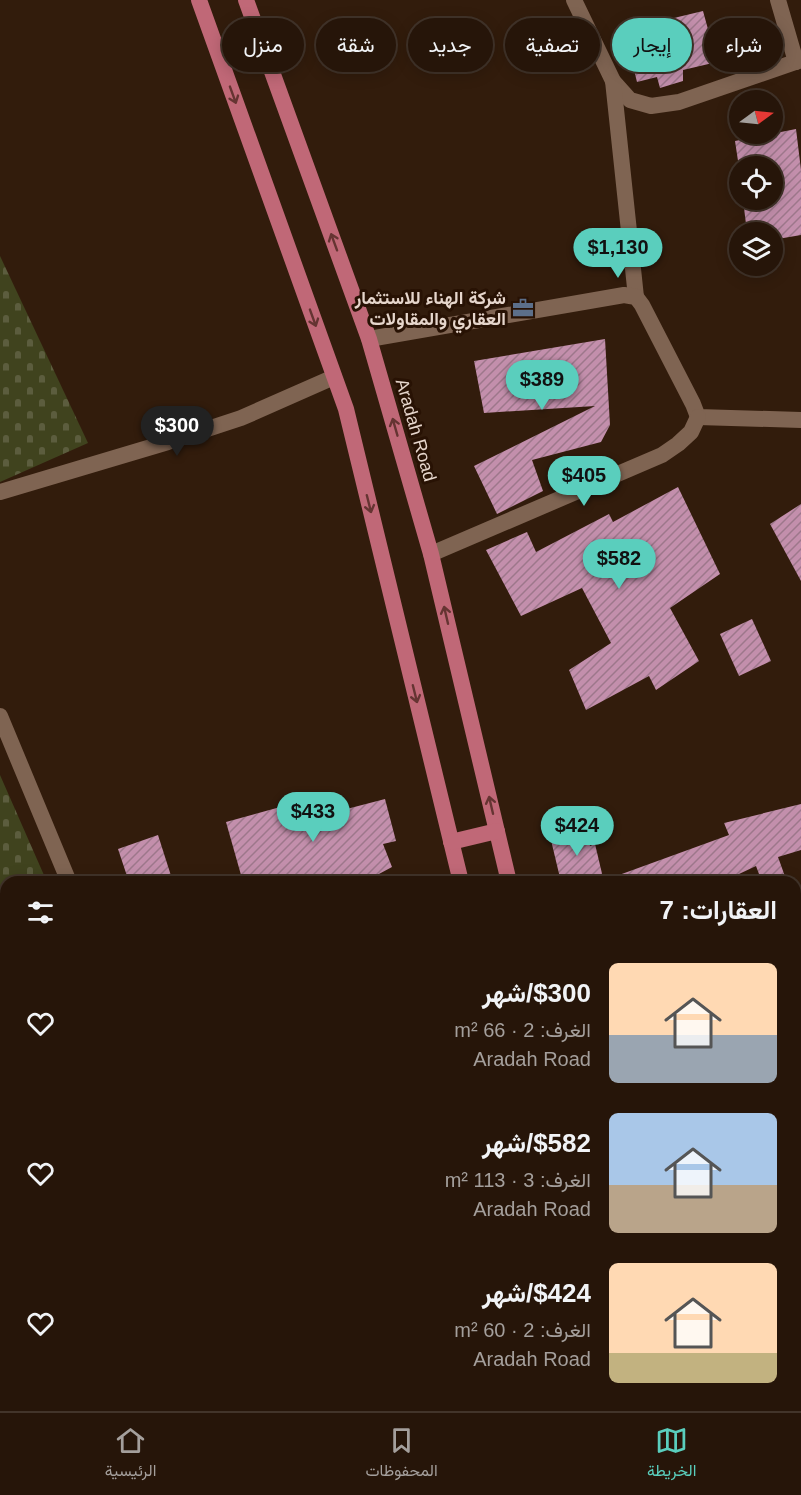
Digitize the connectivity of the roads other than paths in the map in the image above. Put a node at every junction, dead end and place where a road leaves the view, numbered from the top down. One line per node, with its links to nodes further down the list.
1 (199, 0): 9 (main road, one-way to 9)
2 (246, 0): 8 (main road, Aradah Road, one-way to 2)
3 (574, 0): 6 (street)
4 (777, 0): 5 (street)
5 (798, 61): 6 (street)
6 (613, 81): 7 (street)
7 (636, 297): 8 (street); 10 (street)
8 (369, 339): 13 (main road, Aradah Road, one-way to 8)
9 (334, 377): 12 (street); 16 (main road, one-way to 16)
10 (698, 417): 11 (street); 13 (street)
11 (801, 420)
12 (0, 492)
13 (431, 554): 15 (main road, Aradah Road, one-way to 13)
14 (0, 716): 17 (street)
15 (497, 831): 16 (main road); 19 (main road, Aradah Road)
16 (451, 842): 18 (main road)
17 (67, 876)
18 (460, 876)
19 (508, 876)

